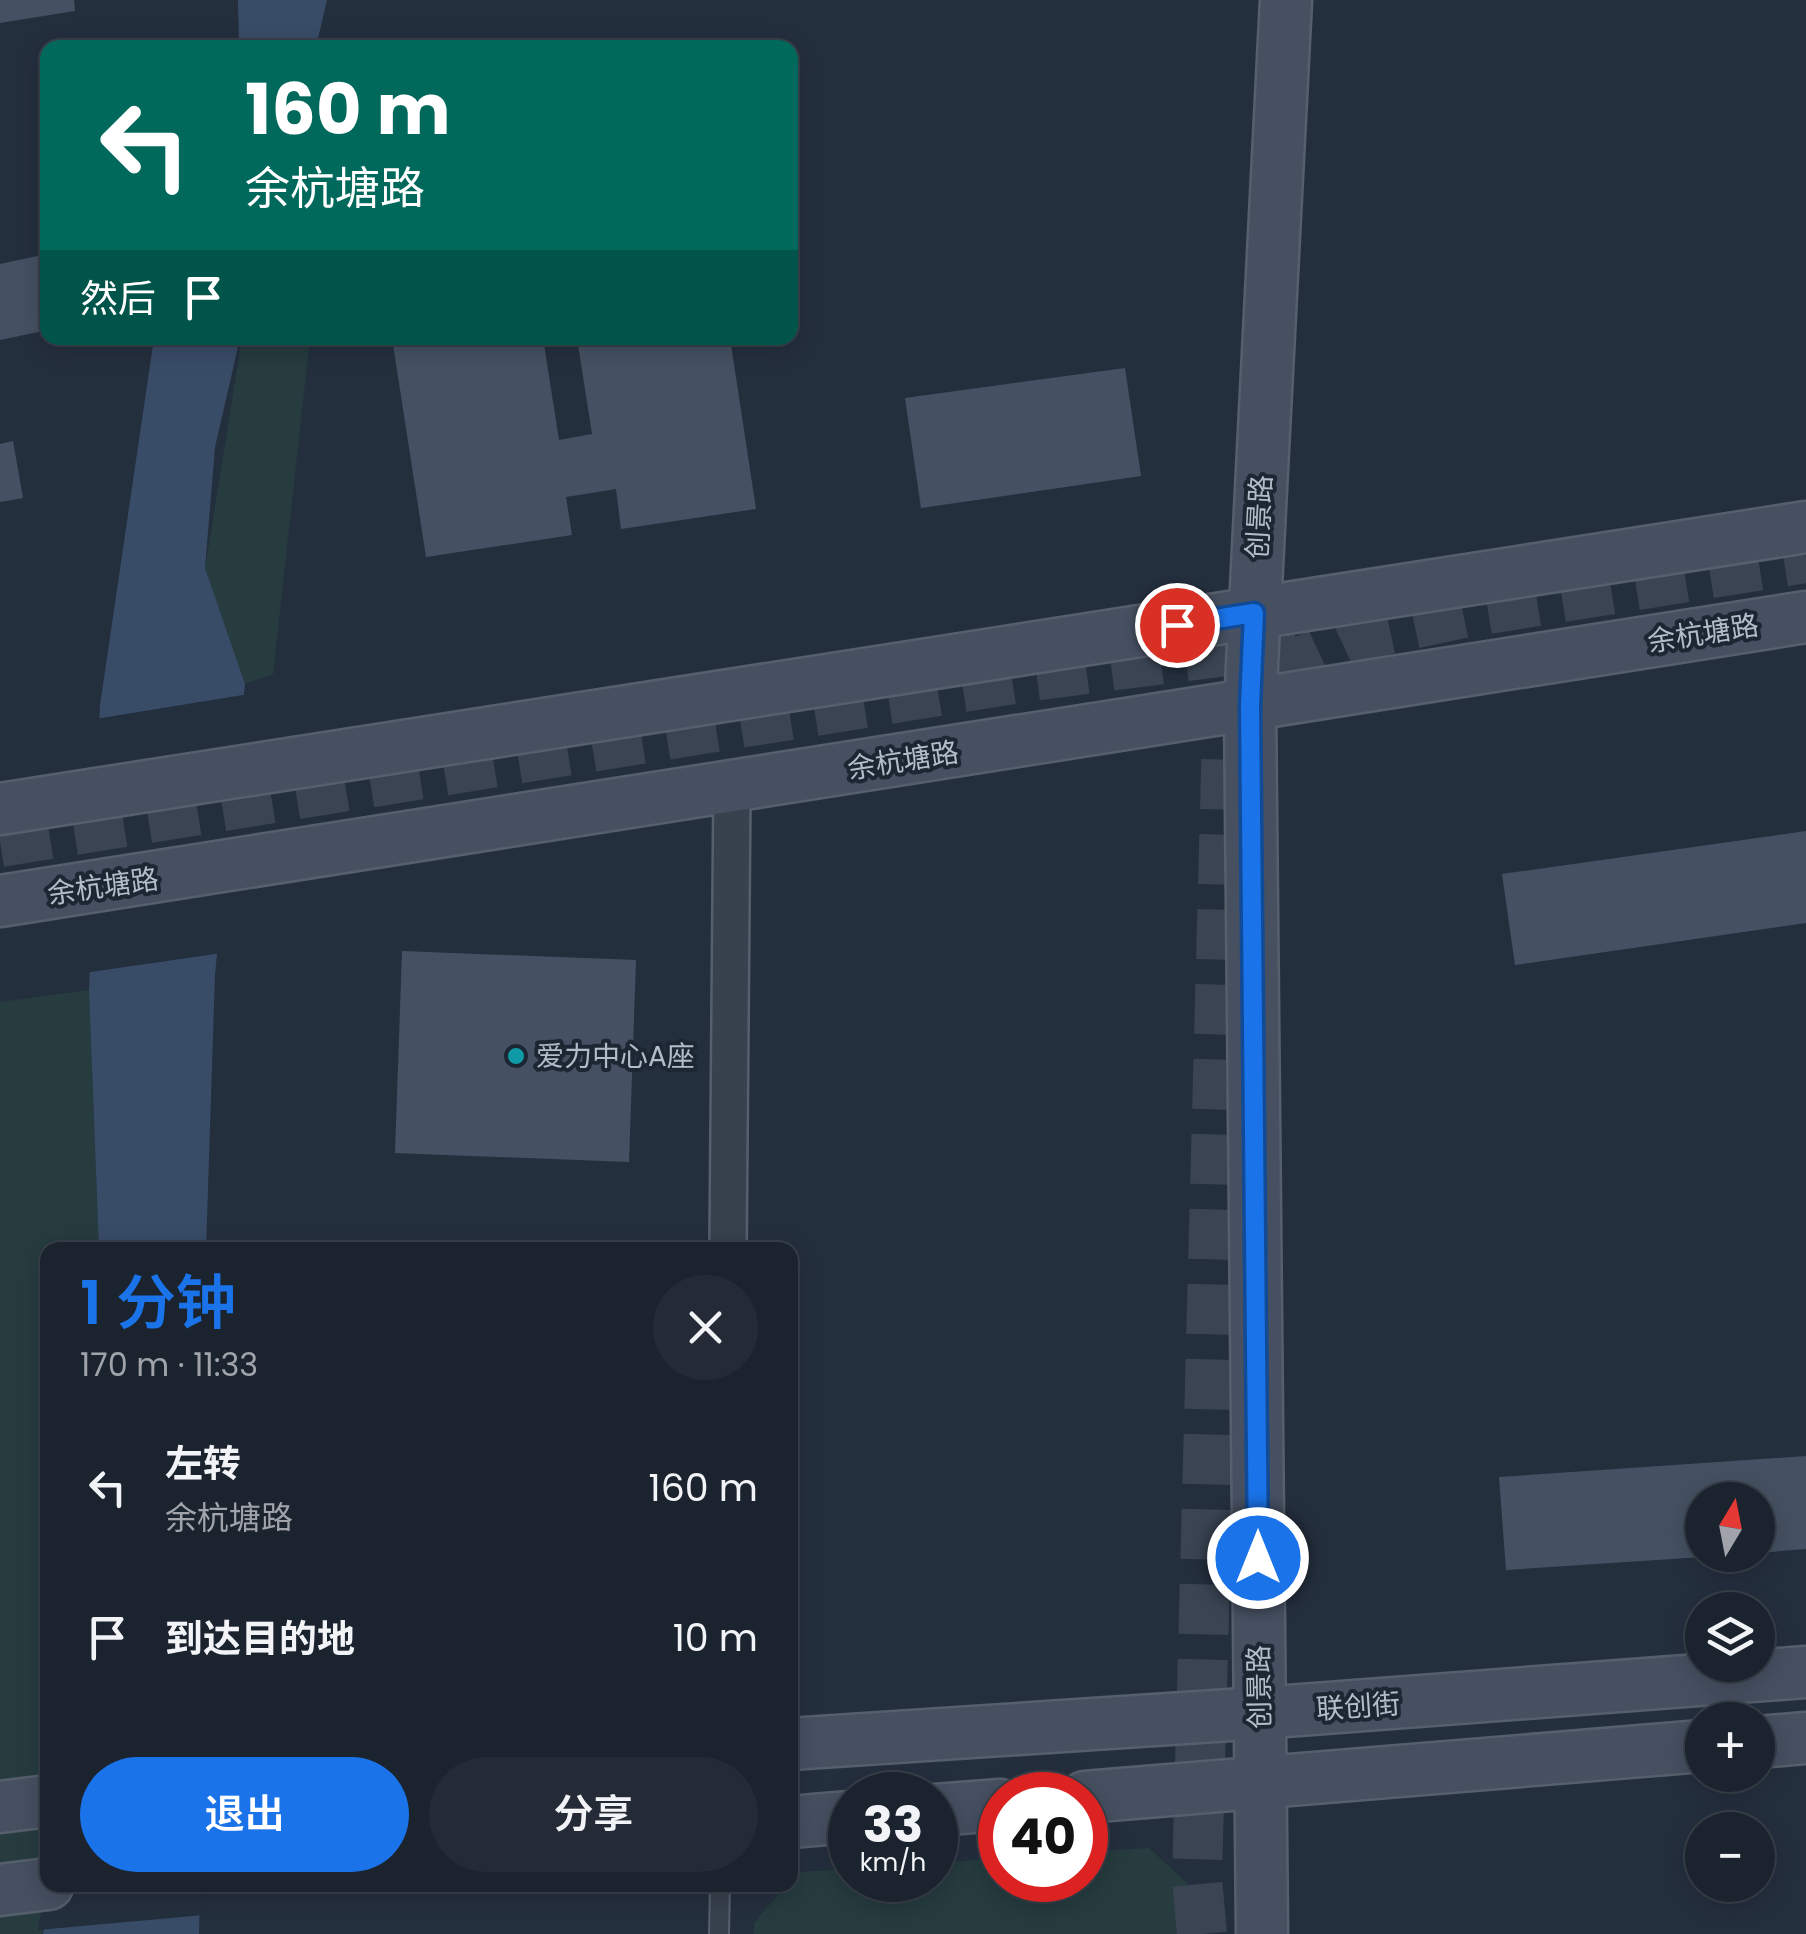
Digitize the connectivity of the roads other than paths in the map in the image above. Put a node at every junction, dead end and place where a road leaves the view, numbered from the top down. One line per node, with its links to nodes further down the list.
1 (1286, 0): 3 (street, 创景路)
2 (1806, 526): 3 (street)
3 (1254, 613): 5 (street, 创景路); 7 (street)
4 (1806, 617): 5 (street, 余杭塘路)
5 (1250, 706): 6 (street, 余杭塘路); 11 (street, 创景路)
6 (732, 787): 8 (street, 余杭塘路); 9 (street)
7 (0, 809)
8 (0, 901)
9 (728, 1242)
10 (1806, 1672): 11 (street, 联创街)
11 (1260, 1714): 14 (street, 联创街); 16 (street, 创景路)
12 (1806, 1738): 13 (street)
13 (1775, 1741)
14 (798, 1743)
15 (1685, 1747): 16 (street)
16 (1261, 1782): 17 (street); 22 (street, 创景路)
17 (1108, 1795)
18 (828, 1819): 19 (street)
19 (798, 1821)
20 (720, 1892): 21 (lane)
21 (718, 1934)
22 (1262, 1934)

